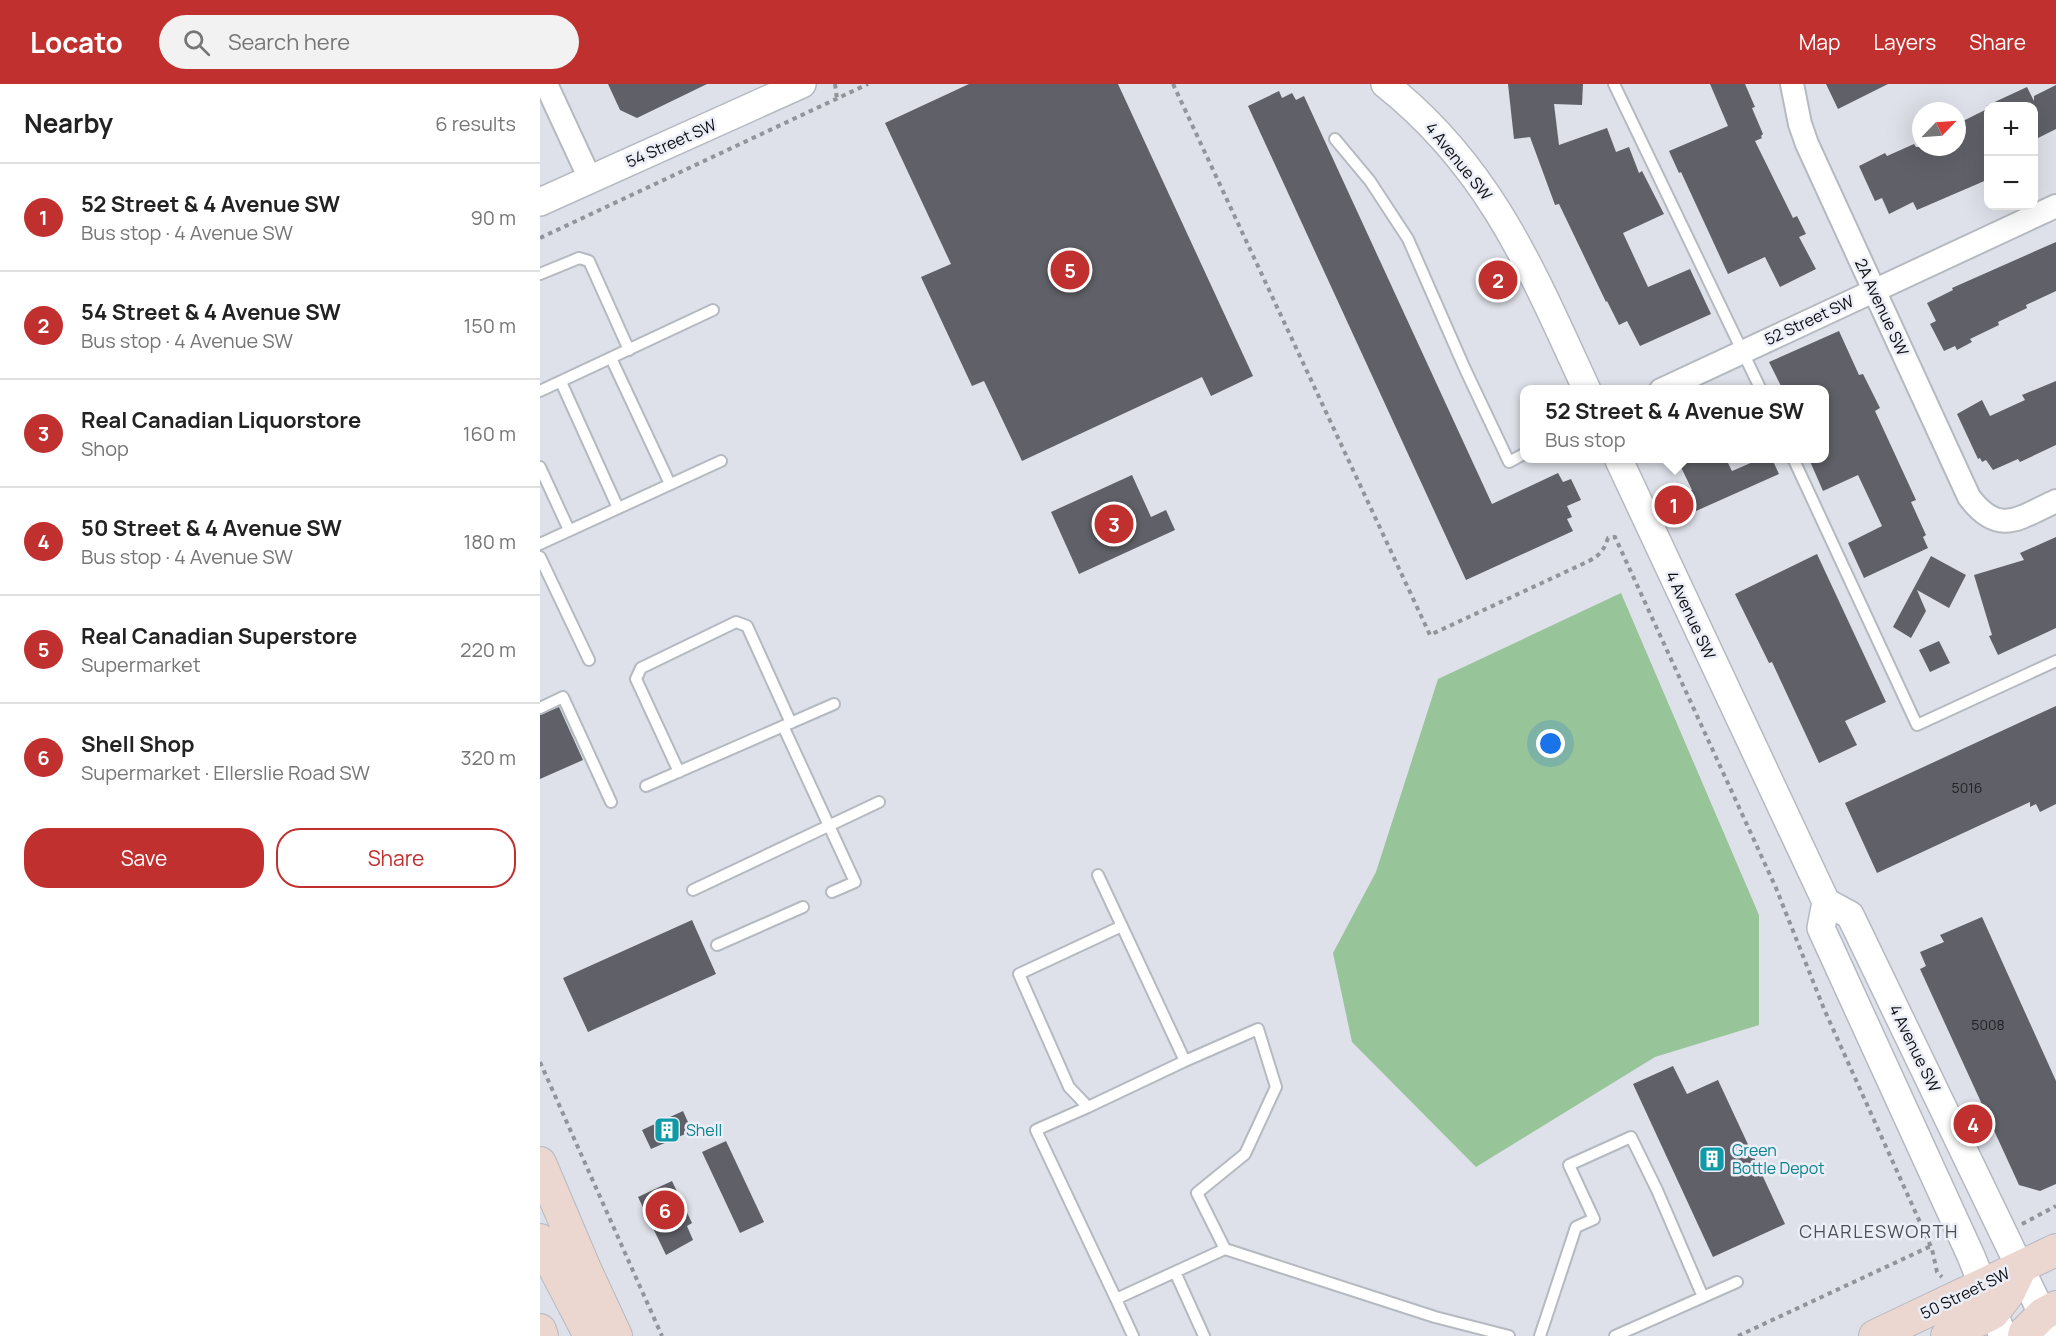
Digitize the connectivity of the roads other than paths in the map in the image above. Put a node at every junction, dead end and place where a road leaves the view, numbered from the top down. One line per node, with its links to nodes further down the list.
1 (546, 84): 7 (street)
2 (802, 84): 7 (street, 54 Street SW)
3 (1614, 84): 14 (lane)
4 (1792, 84): 11 (street, 2A Avenue SW)
5 (1402, 89): 17 (street, 4 Avenue SW)
6 (1335, 139): 21 (lane)
7 (590, 179): 8 (street, 54 Street SW)
8 (540, 202)
9 (2056, 206): 11 (street, 52 Street SW)
10 (540, 274): 13 (lane)
11 (1874, 291): 14 (street, 52 Street SW); 27 (street, 2A Avenue SW)
12 (713, 310): 13 (lane)
13 (629, 350): 15 (lane)
14 (1743, 351): 18 (street, 52 Street SW); 19 (lane)
15 (611, 358): 16 (lane); 26 (lane)
16 (561, 382): 20 (lane); 28 (lane)
17 (1585, 385)
18 (1672, 385)
19 (1759, 385)
20 (540, 391)
21 (1520, 456)
22 (721, 461): 26 (lane)
23 (1620, 463): 45 (street, 4 Avenue SW)
24 (1795, 463): 33 (lane)
25 (540, 467): 29 (lane)
26 (670, 484): 28 (lane)
27 (2056, 501)
28 (618, 508): 29 (lane)
29 (569, 530): 30 (lane)
30 (540, 543)
31 (540, 557): 32 (lane)
32 (589, 660)
33 (2056, 661)
34 (834, 704): 36 (lane)
35 (540, 708): 39 (lane)
36 (787, 725): 37 (lane); 37 (lane); 41 (lane)
37 (679, 772): 38 (lane)
38 (646, 786)
39 (611, 802)
40 (879, 802): 41 (lane)
41 (829, 826): 43 (lane); 44 (lane)
42 (1098, 874): 47 (lane)
43 (693, 890)
44 (832, 892)
45 (1826, 902): 55 (street, 4 Avenue SW); 60 (street)
46 (803, 907): 48 (lane)
47 (1122, 926): 49 (lane); 50 (lane)
48 (717, 945)
49 (1185, 1061): 50 (lane); 53 (lane)
50 (1088, 1107): 59 (lane)
51 (540, 1163): 65 (main road)
52 (540, 1240): 64 (main road)
53 (1225, 1249): 56 (lane); 68 (lane)
54 (2056, 1250): 55 (main road, 50 Street SW)
55 (2020, 1267): 60 (main road); 61 (street, 4 Avenue SW)
56 (1175, 1272): 59 (lane); 67 (lane)
57 (1737, 1282): 58 (lane)
58 (1703, 1297): 69 (lane); 70 (lane)
59 (1116, 1299): 66 (lane)
60 (1993, 1311): 71 (main road, 50 Street SW); 72 (main road)
61 (2044, 1323)
62 (540, 1330): 63 (main road)
63 (542, 1336)
64 (590, 1336)
65 (616, 1336)
66 (1133, 1336)
67 (1204, 1336)
68 (1509, 1336)
69 (1540, 1336)
70 (1615, 1336)
71 (1875, 1336)
72 (1947, 1336)

